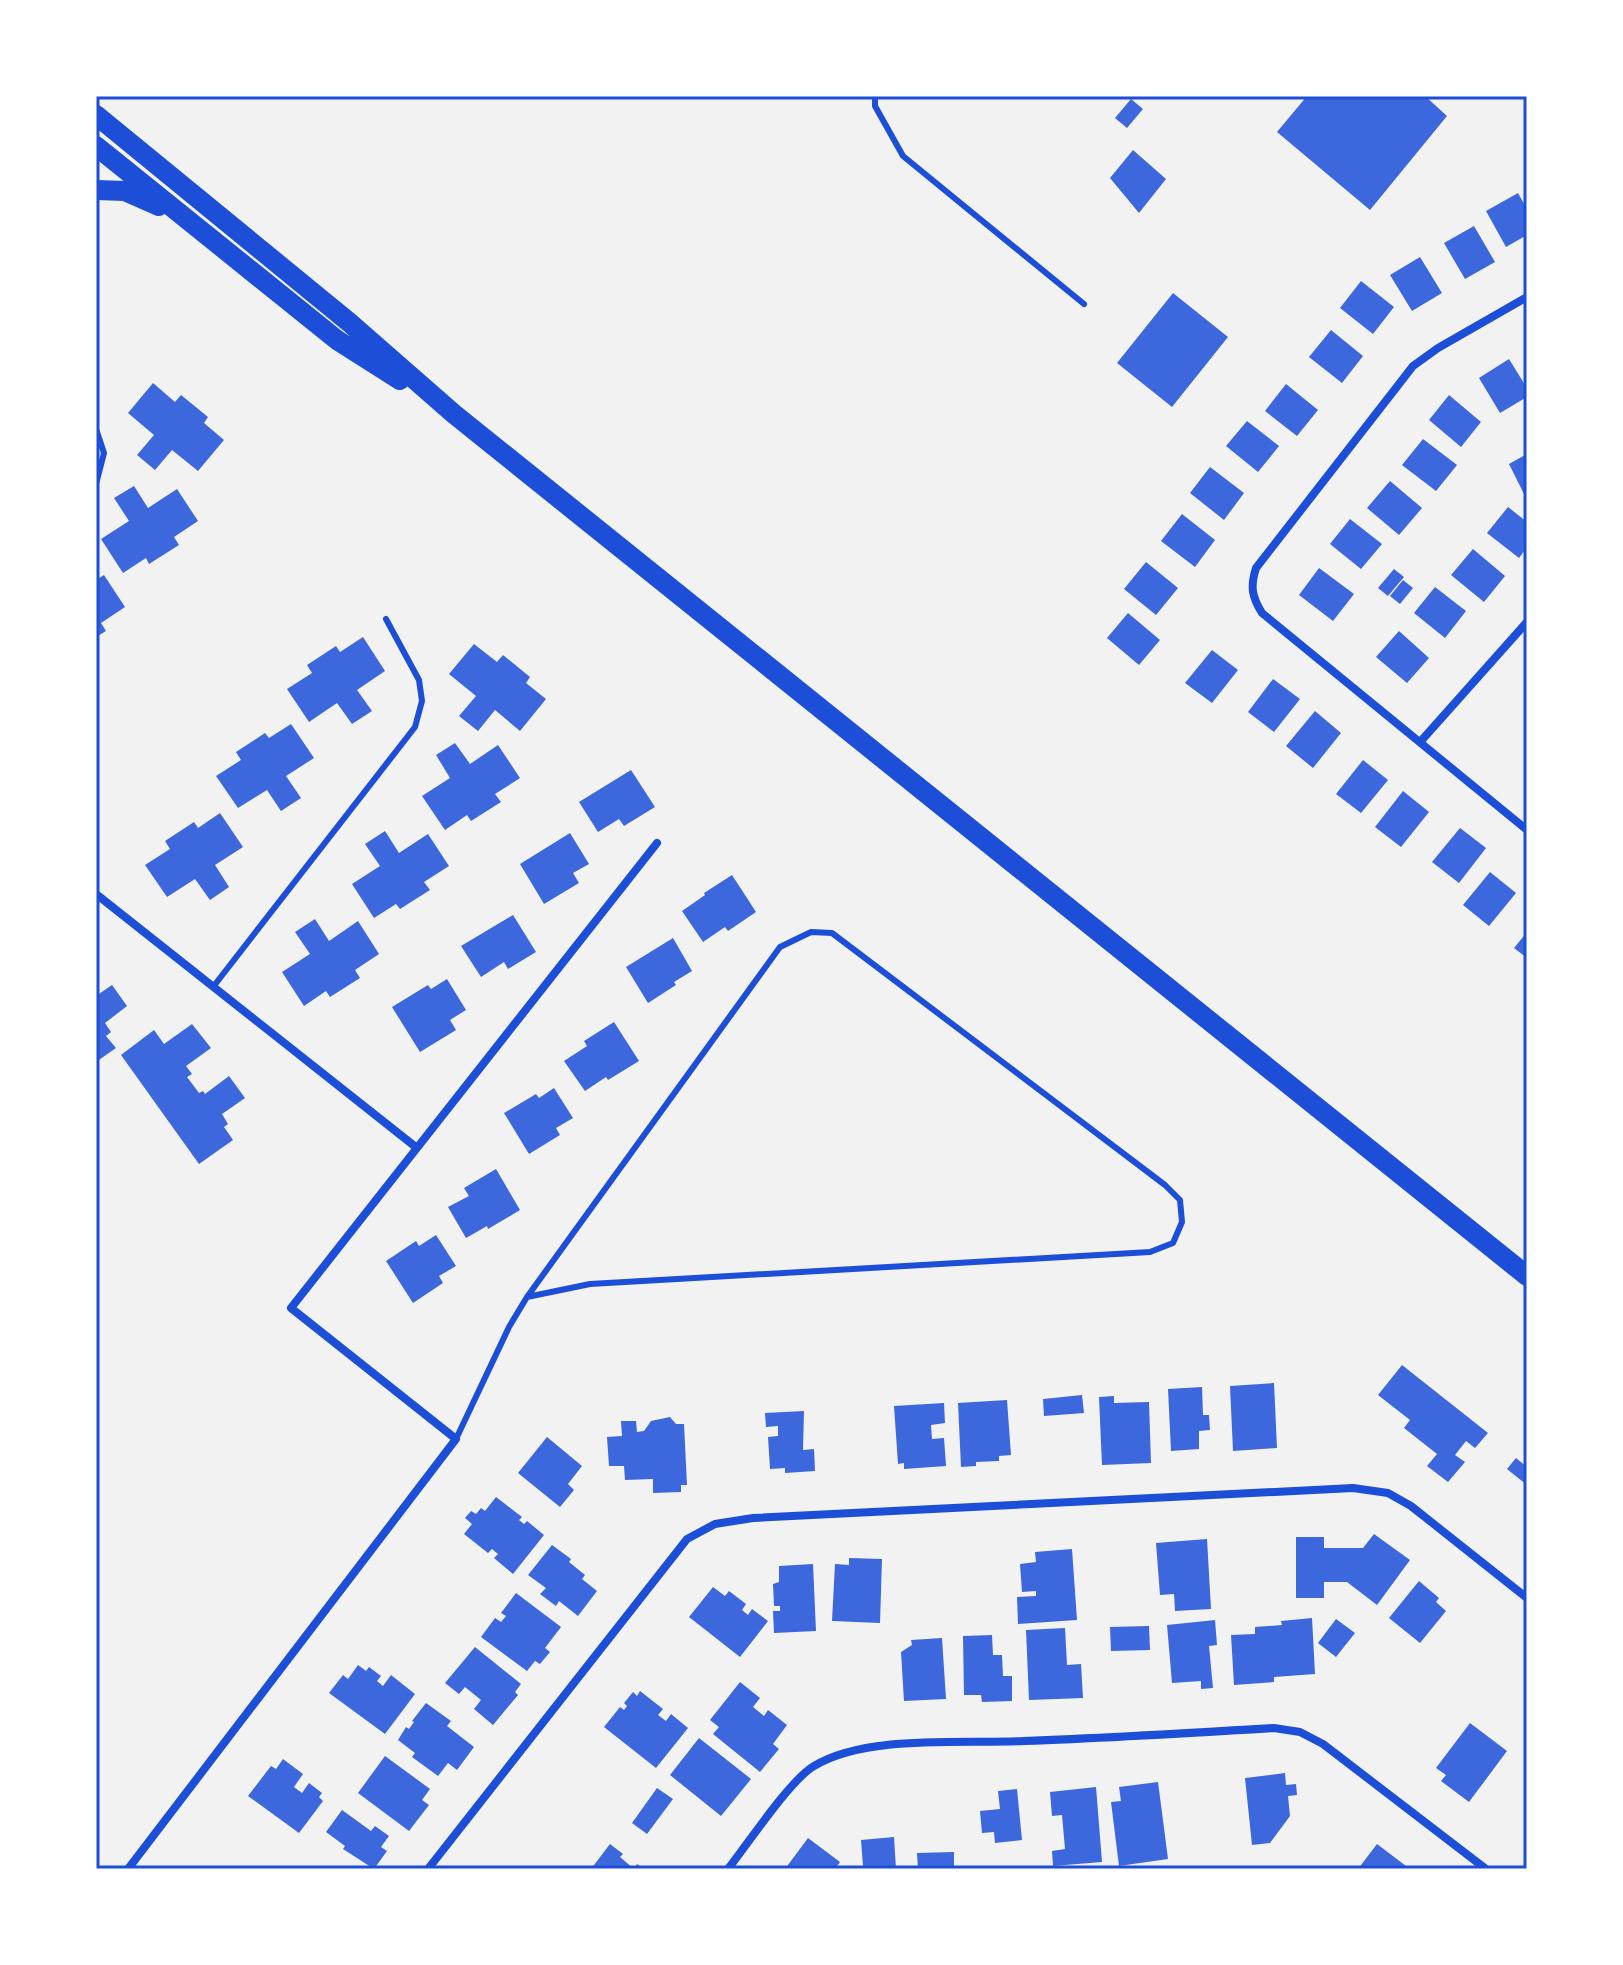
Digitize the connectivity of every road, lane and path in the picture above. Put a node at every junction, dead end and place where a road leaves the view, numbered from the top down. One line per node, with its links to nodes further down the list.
1 (875, 96): 7 (lane)
2 (96, 115): 8 (main road)
3 (96, 146): 5 (main road)
4 (96, 190): 5 (main road)
5 (184, 218): 8 (main road)
6 (1527, 297): 13 (street)
7 (1084, 304)
8 (454, 414): 19 (main road)
9 (96, 429): 10 (lane)
10 (96, 484)
11 (386, 619): 17 (lane)
12 (1527, 622): 13 (street)
13 (1421, 741): 14 (street)
14 (1527, 830)
15 (657, 843): 18 (street)
16 (96, 894): 17 (street)
17 (213, 987): 18 (street)
18 (417, 1148): 21 (street)
19 (1527, 1276)
20 (527, 1297): 20 (lane); 21 (lane)
21 (456, 1439): 23 (street)
22 (1527, 1598): 24 (street)
23 (128, 1869)
24 (428, 1869)
25 (728, 1869): 26 (street)
26 (1486, 1869)

